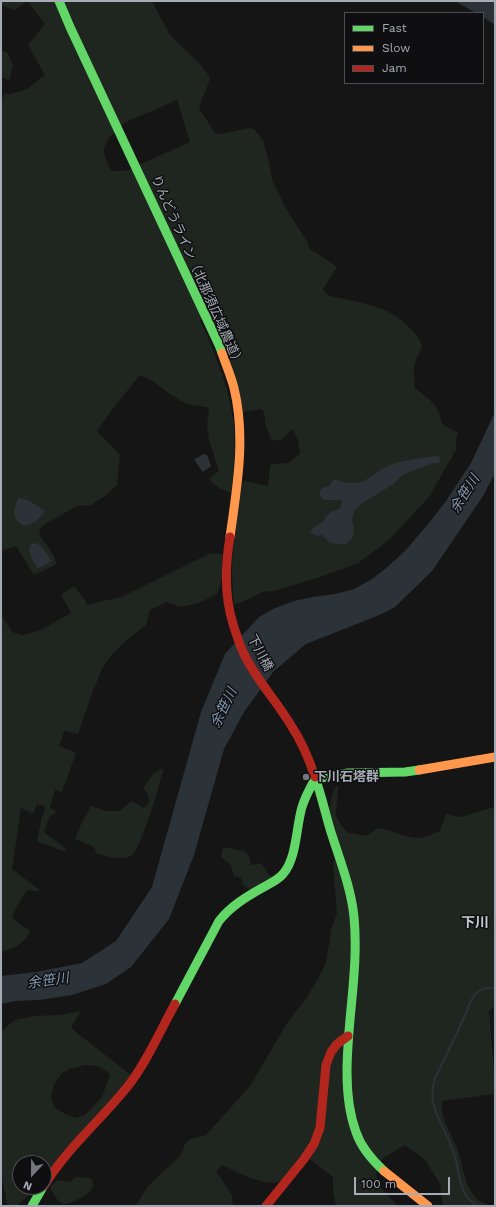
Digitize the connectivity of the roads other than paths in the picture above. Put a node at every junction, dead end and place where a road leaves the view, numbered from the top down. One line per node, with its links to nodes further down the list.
1 (59, 1): 2 (street, りんどうライン（北那須広域農道）)
2 (230, 615): 4 (street, 下川橋)
3 (495, 758): 4 (street)
4 (316, 780): 5 (street); 6 (street)
5 (348, 1036): 9 (street); 10 (street)
6 (52, 1174)
7 (39, 1195): 8 (street)
8 (32, 1206)
9 (266, 1206)
10 (428, 1206)

